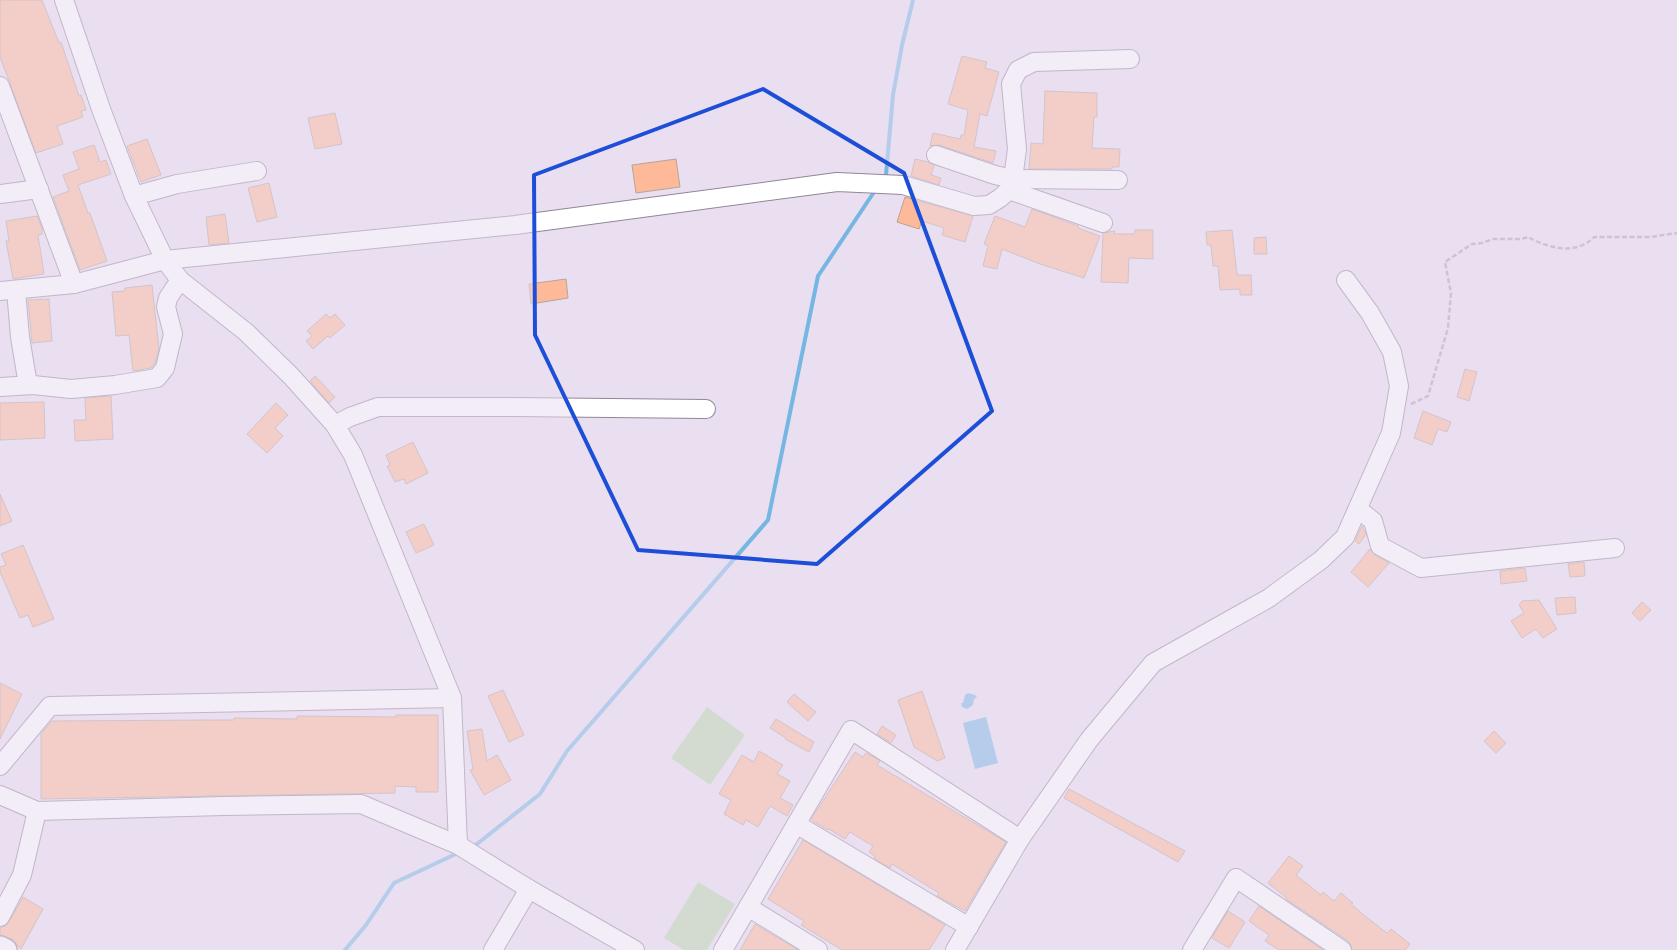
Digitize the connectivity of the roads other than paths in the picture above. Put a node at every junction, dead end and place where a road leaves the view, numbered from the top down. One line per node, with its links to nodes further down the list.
1 (64, 0): 10 (street)
2 (1130, 59): 7 (street)
3 (0, 86): 8 (street)
4 (936, 155): 7 (street)
5 (258, 171): 10 (street)
6 (1118, 180): 7 (street)
7 (1011, 184): 11 (street); 12 (street)
8 (38, 190): 9 (street); 15 (street)
9 (0, 194)
10 (134, 196): 12 (street)
11 (1103, 223)
12 (165, 260): 13 (street); 15 (street)
13 (180, 280): 17 (street); 20 (street)
14 (1346, 280): 21 (street)
15 (74, 284): 16 (street)
16 (8, 290): 17 (street)
17 (28, 385): 18 (street)
18 (0, 387)
19 (706, 410): 20 (street)
20 (335, 425): 23 (street)
21 (1358, 509): 22 (street); 28 (street)
22 (1615, 548)
23 (452, 698): 24 (street); 29 (street)
24 (0, 766)
25 (0, 795): 26 (street)
26 (37, 812): 29 (street); 32 (street)
27 (796, 824): 28 (street); 31 (street); 33 (street)
28 (1020, 839): 33 (street)
29 (458, 845): 30 (street)
30 (529, 889): 37 (street); 38 (street)
31 (748, 907): 39 (street); 40 (street)
32 (0, 917)
33 (969, 927): 41 (street)
34 (0, 947): 36 (main road)
35 (1197, 948): 42 (street)
36 (6, 950)
37 (493, 950)
38 (635, 950)
39 (723, 950)
40 (818, 950)
41 (955, 950)
42 (1342, 950)

